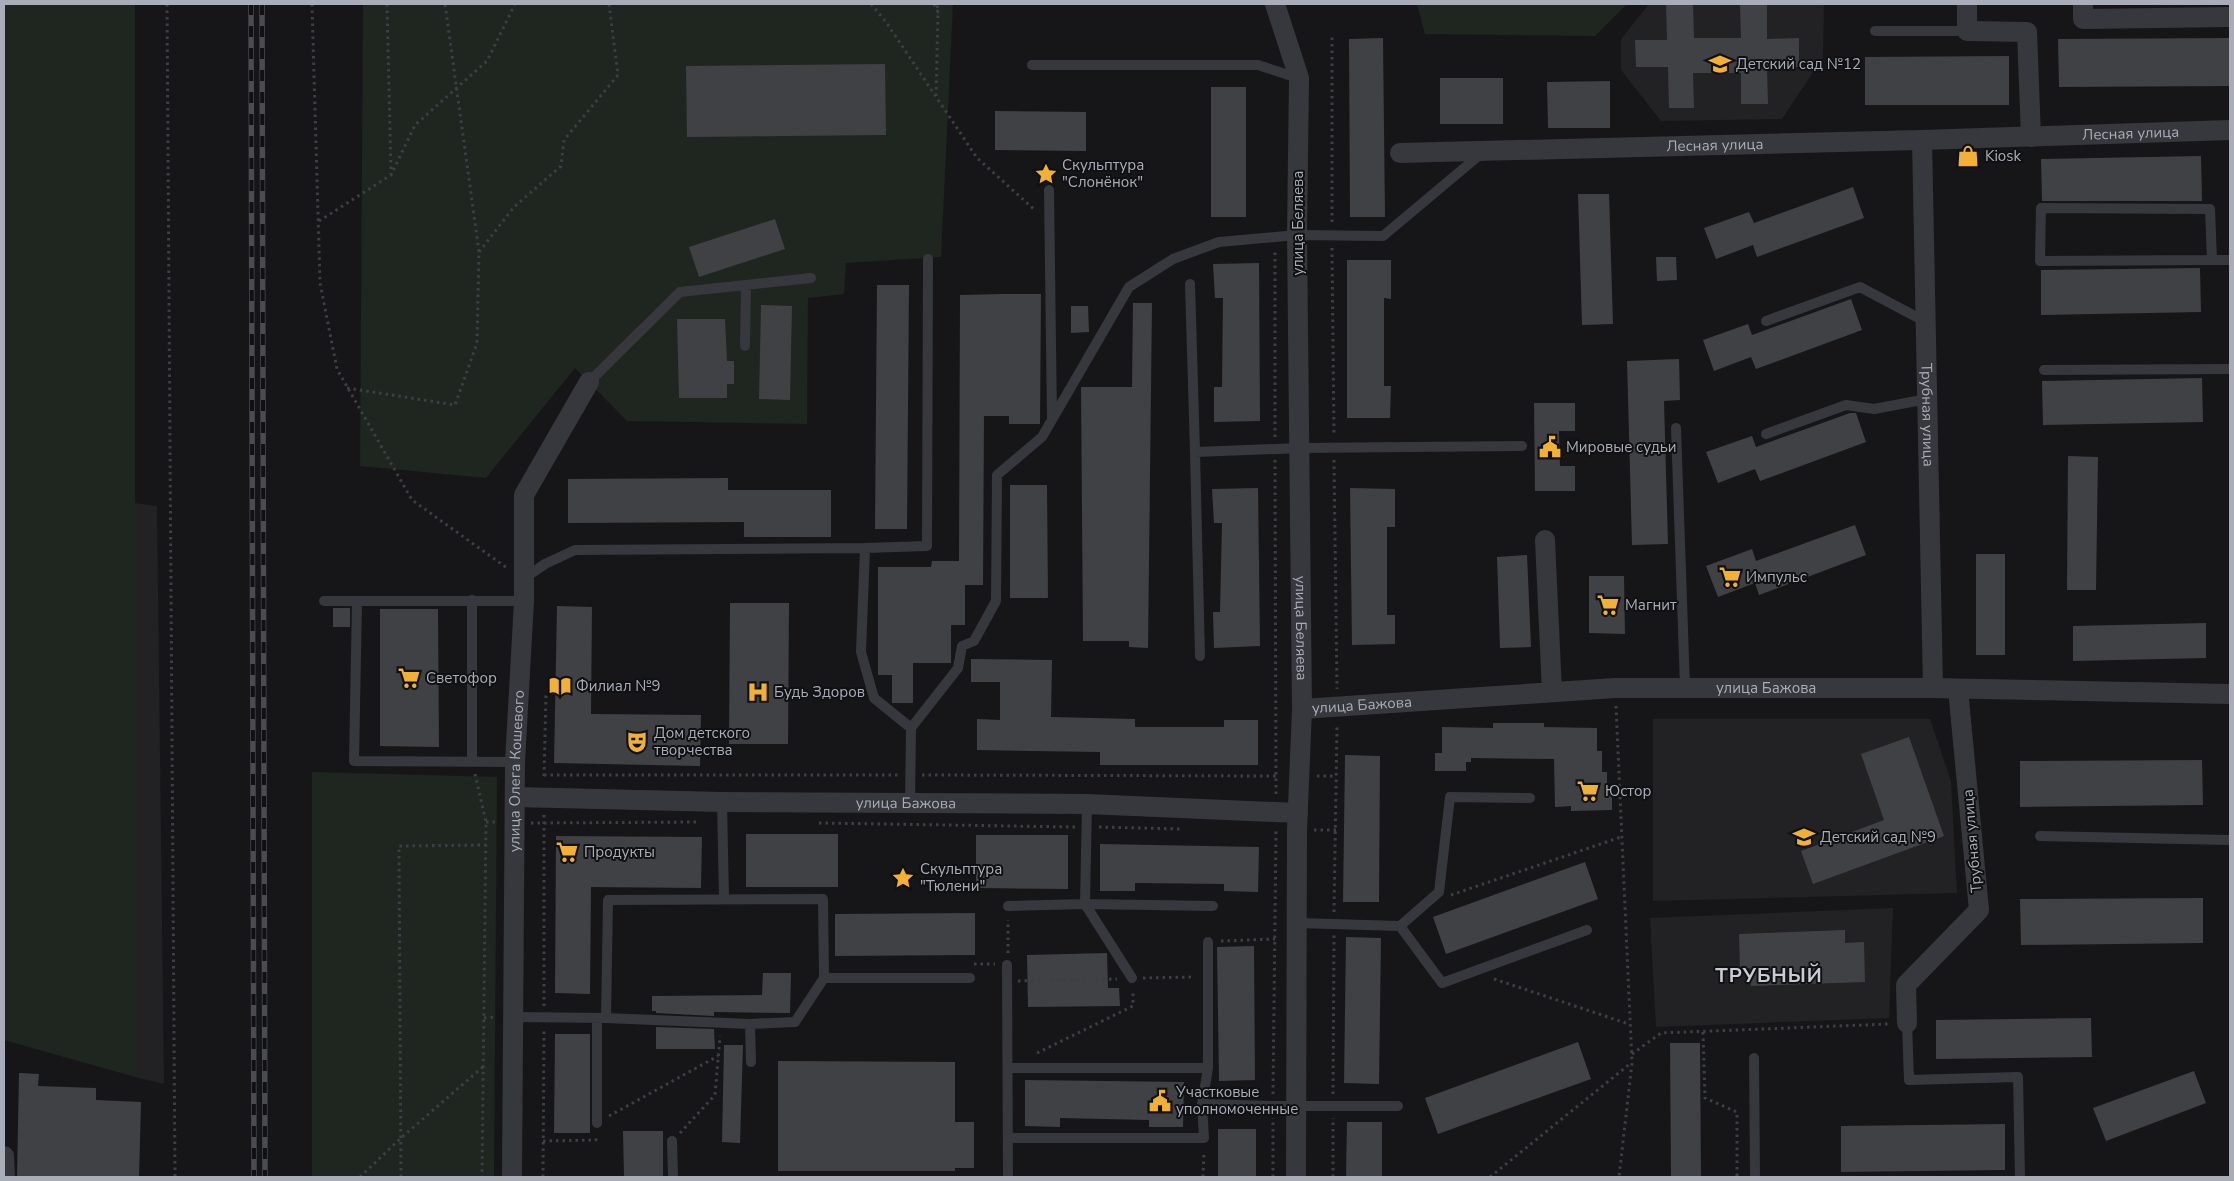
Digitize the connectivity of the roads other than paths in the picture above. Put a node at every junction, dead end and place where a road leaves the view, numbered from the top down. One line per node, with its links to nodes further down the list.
1 (1275, 4): 8 (street, улица Беляева)
2 (1967, 4): 6 (street)
3 (2083, 4): 4 (street)
4 (2229, 13)
5 (1874, 31): 6 (lane)
6 (1967, 31): 10 (street)
7 (1032, 65): 8 (lane)
8 (1299, 78): 15 (street, улица Беляева)
9 (2230, 130): 10 (street, Лесная улица)
10 (2031, 137): 11 (street, Лесная улица)
11 (1922, 140): 12 (street, Лесная улица); 23 (street, Трубная улица)
12 (1482, 152): 13 (street, Лесная улица); 15 (lane)
13 (1400, 153)
14 (1050, 190): 29 (lane)
15 (1298, 235): 29 (lane); 33 (street, улица Беляева)
16 (928, 259): 36 (lane)
17 (2212, 260): 17 (lane); 18 (lane)
18 (2230, 260)
19 (811, 278): 21 (lane)
20 (1190, 284): 34 (lane)
21 (746, 285): 24 (lane); 27 (lane)
22 (1766, 322): 23 (lane)
23 (1926, 322): 28 (street, Трубная улица)
24 (746, 346)
25 (2230, 368): 26 (lane)
26 (2044, 370)
27 (589, 382): 37 (street, улица Олега Кошевого)
28 (1928, 399): 31 (lane); 44 (street, Трубная улица)
29 (1052, 420): 49 (lane)
30 (1676, 428): 43 (lane)
31 (1766, 434)
32 (1522, 446): 33 (lane)
33 (1300, 448): 34 (lane); 48 (street, улица Беляева)
34 (1195, 452): 42 (lane)
35 (1545, 540): 46 (street)
36 (865, 548): 37 (lane); 49 (lane)
37 (522, 580): 41 (street, улица Олега Кошевого)
38 (472, 600): 40 (lane); 41 (lane); 50 (lane)
39 (324, 601): 40 (lane)
40 (357, 601): 50 (lane)
41 (524, 601): 51 (street, улица Олега Кошевого)
42 (1200, 656)
43 (1685, 687): 44 (street, улица Бажова); 46 (street, улица Бажова)
44 (1933, 688): 45 (street, улица Бажова)
45 (1958, 689): 47 (street, улица Бажова); 75 (street, Трубная улица)
46 (1552, 692): 48 (street, улица Бажова)
47 (2230, 694)
48 (1302, 708): 57 (street, улица Беляева)
49 (911, 728): 54 (lane)
50 (472, 762): 51 (lane)
51 (515, 762): 52 (street, улица Олега Кошевого)
52 (515, 797): 56 (street, улица Бажова); 72 (street, улица Олега Кошевого)
53 (1530, 798): 65 (lane)
54 (910, 803): 55 (street, улица Бажова); 56 (street, улица Бажова)
55 (1087, 804): 57 (street, улица Бажова); 61 (lane)
56 (723, 812): 60 (lane)
57 (1298, 821): 64 (street, улица Беляева)
58 (2040, 836): 59 (lane)
59 (2230, 840)
60 (724, 898): 69 (lane); 73 (lane)
61 (1085, 904): 62 (lane); 63 (lane); 71 (lane)
62 (1008, 906)
63 (1213, 906)
64 (1298, 923): 65 (lane); 81 (street, улица Беляева)
65 (1400, 926): 66 (lane)
66 (1587, 930)
67 (1208, 942): 79 (lane)
68 (1008, 964): 78 (lane)
69 (824, 978): 70 (lane); 74 (lane)
70 (970, 978)
71 (1132, 978)
72 (514, 1017): 73 (lane); 88 (street, улица Олега Кошевого)
73 (601, 1018): 74 (lane); 83 (lane)
74 (750, 1024): 77 (lane)
75 (1907, 1024): 93 (lane)
76 (1754, 1058): 92 (lane)
77 (751, 1062)
78 (1008, 1068): 79 (lane); 84 (lane)
79 (1208, 1068): 80 (lane)
80 (1202, 1104): 81 (lane); 84 (lane)
81 (1296, 1106): 82 (lane); 91 (street, улица Беляева)
82 (1398, 1106)
83 (597, 1123)
84 (1008, 1138): 90 (lane)
85 (672, 1141): 89 (lane)
86 (4, 1156): 87 (street)
87 (5, 1177)
88 (512, 1177)
89 (673, 1177)
90 (1008, 1177)
91 (1296, 1177)
92 (1755, 1177)
93 (2020, 1177)

